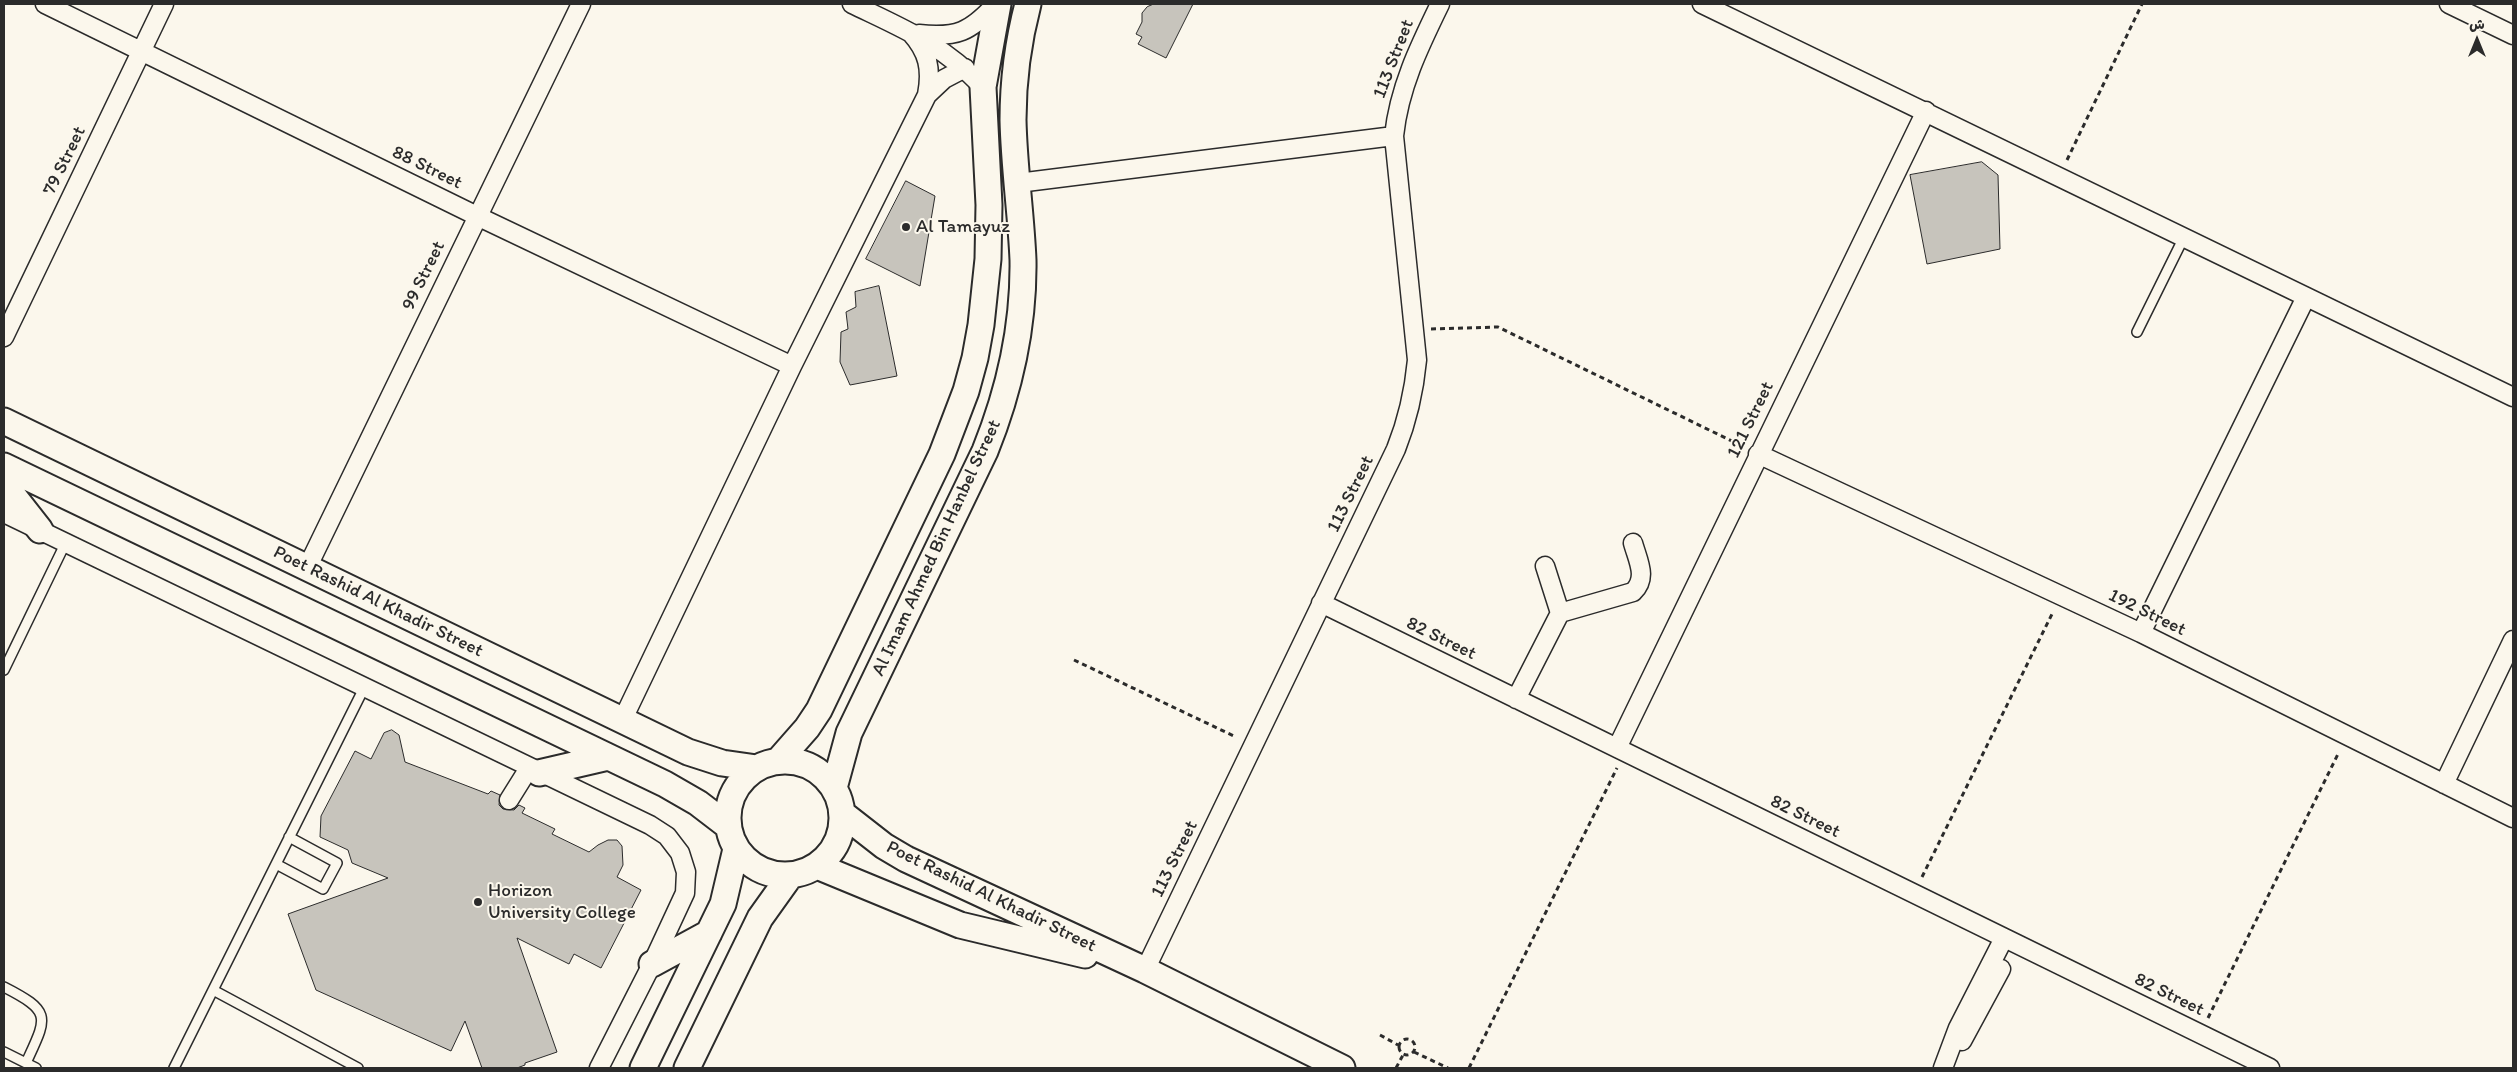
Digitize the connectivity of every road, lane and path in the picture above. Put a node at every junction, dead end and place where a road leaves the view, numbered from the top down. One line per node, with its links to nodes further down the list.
1 (45, 4): 13 (street, 88 Street)
2 (164, 4): 13 (street, 79 Street)
3 (581, 4): 21 (street, 99 Street)
4 (852, 4): 11 (street)
5 (997, 4): 11 (street); 15 (street, Al Imam Ahmed Bin Hanbel Street)
6 (1028, 4): 20 (street, Al Imam Ahmed Bin Hanbel Street)
7 (1440, 4): 18 (street, 113 Street)
8 (1702, 4): 17 (street)
9 (2142, 4): 19 (path)
10 (2449, 4): 12 (street)
11 (911, 32): 14 (street); 16 (street)
12 (2513, 35)
13 (142, 50): 21 (street, 88 Street); 26 (street, 79 Street)
14 (965, 68): 15 (street); 16 (street)
15 (983, 87): 53 (street, Al Imam Ahmed Bin Hanbel Street)
16 (927, 95): 27 (street)
17 (1926, 111): 19 (street); 30 (street, 121 Street)
18 (1394, 136): 20 (street); 24 (street, 113 Street)
19 (2060, 176): 22 (street)
20 (1018, 183): 56 (street, Al Imam Ahmed Bin Hanbel Street)
21 (477, 216): 27 (street, 88 Street); 38 (street, 99 Street)
22 (2184, 237): 23 (street); 25 (lane)
23 (2306, 297): 28 (street); 42 (street)
24 (1416, 330): 30 (path); 40 (street, 113 Street)
25 (2137, 332)
26 (4, 336)
27 (792, 366): 48 (street)
28 (2513, 397)
29 (4, 421): 38 (street, Poet Rashid Al Khadir Street)
30 (1758, 454): 39 (street, 192 Street); 51 (street, 121 Street)
31 (4, 466): 52 (street)
32 (4, 484): 34 (street)
33 (4, 514): 34 (street)
34 (40, 530): 35 (street)
35 (66, 542): 45 (lane); 46 (street)
36 (1633, 543): 41 (street)
37 (1545, 566): 41 (street)
38 (307, 568): 48 (street, Poet Rashid Al Khadir Street)
39 (2061, 596): 42 (street, 192 Street); 66 (path)
40 (1321, 603): 47 (street, 82 Street); 50 (street, 113 Street)
41 (1560, 613): 47 (street)
42 (2141, 634): 49 (street, 192 Street)
43 (2513, 640): 55 (street)
44 (1074, 660): 50 (path)
45 (4, 670)
46 (364, 686): 54 (street); 61 (lane)
47 (1516, 699): 51 (street, 82 Street)
48 (622, 721): 53 (street, Poet Rashid Al Khadir Street)
49 (2347, 736): 55 (street, 192 Street); 73 (path)
50 (1253, 745): 70 (street, 113 Street)
51 (1621, 750): 66 (street, 82 Street); 90 (path)
52 (608, 757): 54 (street); 60 (street)
53 (768, 764): 56 (street); 60 (street)
54 (534, 770): 57 (street); 69 (street)
55 (2444, 784): 59 (street, 192 Street)
56 (834, 788): 58 (street)
57 (509, 800)
58 (843, 814): 64 (street); 70 (street, Poet Rashid Al Khadir Street)
59 (2513, 818)
60 (728, 826): 62 (street)
61 (289, 837): 63 (lane); 63 (lane)
62 (736, 850): 65 (street); 67 (street)
63 (276, 864): 72 (lane)
64 (817, 866): 65 (street); 70 (street, Poet Rashid Al Khadir Street)
65 (790, 876): 86 (street)
66 (1914, 893): 68 (street, 82 Street)
67 (709, 933): 69 (street); 85 (street)
68 (2009, 940): 73 (street, 82 Street); 80 (street)
69 (652, 964): 84 (street)
70 (1145, 970): 87 (street, Poet Rashid Al Khadir Street)
71 (4, 987): 79 (lane)
72 (213, 990): 82 (lane); 83 (lane)
73 (2200, 1034): 91 (street, 82 Street)
74 (1380, 1035): 75 (path)
75 (1398, 1045): 77 (path); 78 (path)
76 (4, 1052): 79 (lane)
77 (1414, 1052): 78 (path); 89 (path)
78 (1403, 1055): 88 (path)
79 (26, 1063): 81 (lane)
80 (1945, 1065)
81 (36, 1068)
82 (174, 1068)
83 (358, 1068)
84 (599, 1068)
85 (643, 1068)
86 (687, 1068)
87 (1342, 1068)
88 (1396, 1068)
89 (1448, 1068)
90 (1469, 1068)
91 (2270, 1068)

